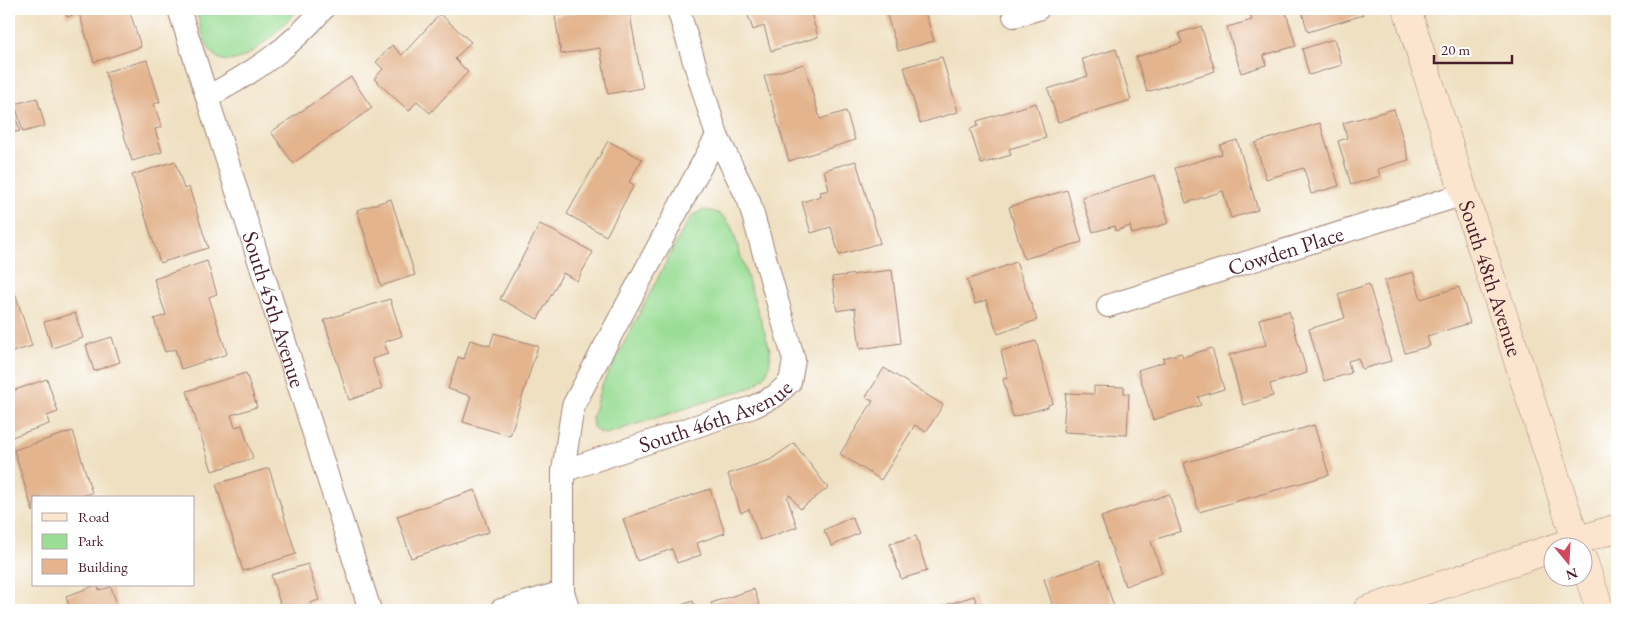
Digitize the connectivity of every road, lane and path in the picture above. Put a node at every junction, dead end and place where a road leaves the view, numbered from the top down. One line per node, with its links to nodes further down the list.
1 (179, 9): 7 (street, South 45th Avenue)
2 (323, 9): 7 (street)
3 (678, 9): 8 (street, South 46th Avenue)
4 (1038, 9): 6 (street)
5 (1408, 9): 9 (street, South 48th Avenue)
6 (1014, 16)
7 (207, 97): 18 (street, South 45th Avenue)
8 (717, 136): 11 (street); 11 (street, South 46th Avenue)
9 (1464, 194): 10 (street, Cowden Place); 13 (street, South 48th Avenue)
10 (1108, 306)
11 (563, 471): 17 (street)
12 (1617, 528): 14 (street)
13 (1566, 536)
14 (1594, 538)
15 (1544, 557): 20 (street)
16 (1588, 586): 21 (street, South 48th Avenue)
17 (566, 601): 19 (street)
18 (370, 610)
19 (500, 610)
20 (1367, 610)
21 (1600, 610)

